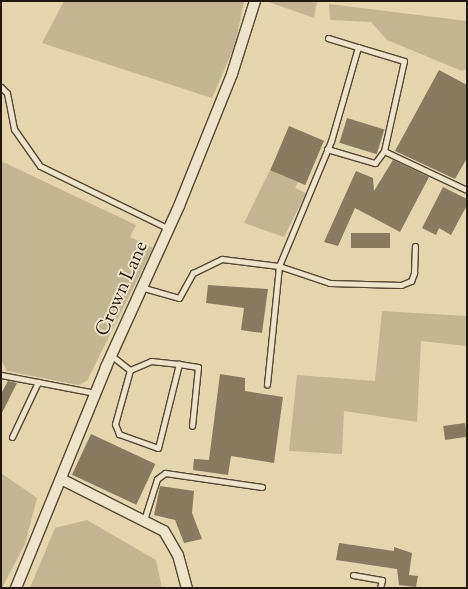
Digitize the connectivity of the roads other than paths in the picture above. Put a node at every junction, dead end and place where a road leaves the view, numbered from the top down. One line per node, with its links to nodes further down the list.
1 (255, 1): 8 (street, Crown Lane)
2 (328, 38): 3 (lane)
3 (358, 48): 5 (lane); 6 (lane)
4 (1, 87): 8 (lane)
5 (327, 149): 6 (lane); 10 (lane)
6 (384, 151): 7 (lane)
7 (467, 190)
8 (169, 229): 11 (street, Crown Lane)
9 (415, 246): 10 (lane)
10 (278, 266): 11 (lane); 17 (lane)
11 (144, 288): 12 (street, Crown Lane)
12 (112, 356): 14 (lane); 18 (street, Crown Lane)
13 (179, 364): 14 (lane); 14 (lane); 19 (lane)
14 (130, 370)
15 (1, 375): 16 (lane)
16 (38, 382): 18 (lane); 20 (lane)
17 (268, 384)
18 (95, 393): 21 (street, Crown Lane)
19 (192, 426)
20 (12, 437)
21 (61, 479): 23 (street); 25 (street, Crown Lane)
22 (262, 487): 23 (lane)
23 (144, 520): 26 (street)
24 (353, 575): 27 (lane)
25 (16, 588)
26 (187, 588)
27 (380, 588)

